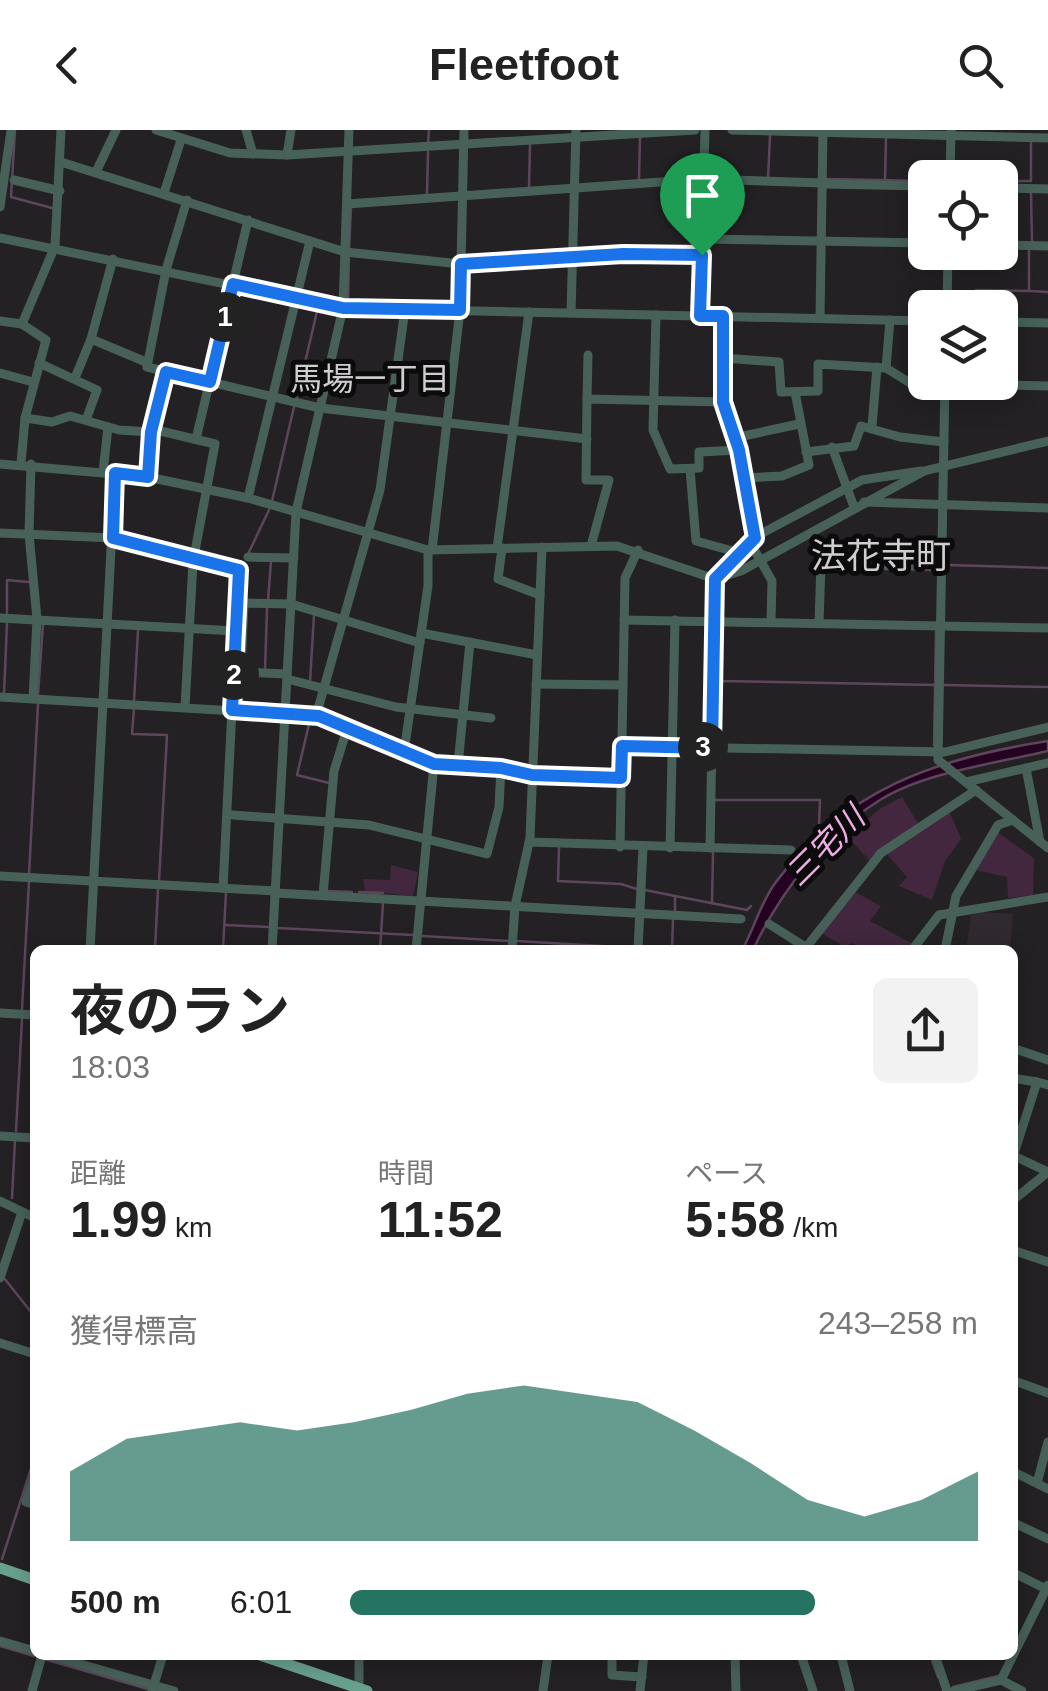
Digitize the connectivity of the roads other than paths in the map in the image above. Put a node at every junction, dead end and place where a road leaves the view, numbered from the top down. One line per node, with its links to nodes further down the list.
1 (11, 130): 36 (street)
2 (61, 130): 22 (street)
3 (116, 130): 23 (street)
4 (156, 130): 16 (street)
5 (246, 130): 18 (street)
6 (291, 130): 20 (street)
7 (349, 130): 19 (street)
8 (464, 130): 17 (street)
9 (695, 130): 14 (street)
10 (705, 130): 25 (street)
11 (732, 130): 12 (street)
12 (823, 131): 13 (street); 26 (street)
13 (951, 133): 15 (street); 21 (street)
14 (576, 134): 17 (street); 28 (street)
15 (1048, 138)
16 (180, 140): 18 (street); 32 (street)
17 (464, 146): 19 (street); 33 (street)
18 (253, 154): 20 (street)
19 (349, 154): 20 (street); 35 (street)
20 (287, 155)
21 (950, 160)
22 (61, 162): 23 (street); 31 (street)
23 (96, 172): 32 (street)
24 (14, 180): 31 (street)
25 (704, 180): 26 (street); 28 (street); 39 (street)
26 (823, 183): 27 (street); 41 (street)
27 (908, 186)
28 (575, 188): 33 (street); 48 (street)
29 (1018, 188): 30 (street)
30 (1048, 188)
31 (60, 191): 44 (street)
32 (164, 193): 34 (street)
33 (462, 196): 35 (street); 50 (street)
34 (187, 200): 37 (street); 51 (street)
35 (347, 204): 46 (street)
36 (0, 207)
37 (248, 220): 40 (street); 52 (street)
38 (0, 238): 44 (street)
39 (702, 239): 41 (street); 47 (street)
40 (310, 241): 46 (street); 53 (street)
41 (822, 242): 42 (street); 62 (street)
42 (908, 244)
43 (1018, 245): 45 (street)
44 (54, 246): 49 (street); 67 (street)
45 (1048, 246)
46 (345, 252): 50 (street); 54 (street)
47 (702, 255): 48 (street); 60 (street)
48 (573, 257): 50 (street); 58 (street)
49 (114, 259): 51 (street); 69 (street)
50 (461, 264): 56 (street)
51 (166, 270): 52 (street); 72 (street)
52 (233, 284): 53 (street); 79 (street)
53 (296, 297): 54 (street); 84 (street)
54 (343, 308): 55 (street); 89 (street)
55 (404, 309): 56 (street); 90 (street)
56 (460, 310): 57 (street); 93 (street)
57 (529, 312): 58 (street); 98 (street)
58 (571, 313): 59 (street)
59 (656, 315): 60 (street); 86 (street)
60 (700, 316): 61 (street)
61 (723, 316): 62 (street); 71 (street)
62 (820, 318): 64 (street)
63 (0, 320): 67 (street)
64 (890, 320): 65 (street); 74 (street)
65 (908, 320)
66 (1018, 323): 68 (street)
67 (22, 324): 73 (street)
68 (1048, 324)
69 (91, 339): 72 (street); 77 (street)
70 (588, 355): 85 (street)
71 (723, 358): 83 (street); 88 (street)
72 (146, 362): 75 (street)
73 (39, 363): 77 (street); 78 (street)
74 (882, 368): 80 (street); 83 (street); 95 (street)
75 (166, 372): 79 (street); 97 (street)
76 (0, 373): 78 (street)
77 (76, 378): 92 (street)
78 (33, 382): 91 (street)
79 (210, 382): 84 (street); 100 (street)
80 (908, 382)
81 (1018, 385): 82 (street)
82 (1048, 386)
83 (796, 392): 94 (street)
84 (272, 397): 89 (street); 118 (street)
85 (587, 399): 86 (street); 101 (street)
86 (654, 400): 88 (street); 110 (street)
87 (945, 400): 103 (street)
88 (723, 402): 99 (street)
89 (320, 408): 90 (street); 122 (street)
90 (390, 417): 93 (street); 125 (street)
91 (25, 418): 92 (street); 108 (street)
92 (86, 420): 96 (street)
93 (447, 424): 98 (street); 131 (street)
94 (799, 424): 99 (street); 106 (street)
95 (872, 426): 103 (street); 104 (street)
96 (108, 427): 97 (street); 112 (street)
97 (151, 431): 100 (street); 114 (street)
98 (512, 433): 101 (street); 130 (street)
99 (734, 438): 105 (street)
100 (196, 439): 117 (street)
101 (586, 440): 128 (street)
102 (1048, 440): 109 (street)
103 (944, 442): 109 (street)
104 (832, 448): 106 (street); 116 (street)
105 (739, 450): 110 (street); 115 (street)
106 (806, 452): 115 (street)
107 (0, 464): 108 (street)
108 (26, 464): 112 (street); 124 (street)
109 (944, 464): 111 (street); 120 (street)
110 (690, 469): 133 (street)
111 (924, 471): 116 (street); 119 (street)
112 (103, 472): 113 (street)
113 (115, 473): 114 (street); 126 (street)
114 (148, 477): 117 (street)
115 (742, 478): 127 (street)
116 (846, 487): 119 (street); 127 (street)
117 (204, 489): 118 (street); 137 (street)
118 (248, 498): 122 (street)
119 (859, 504): 120 (street); 136 (street)
120 (943, 506): 121 (street); 138 (street)
121 (1048, 508)
122 (296, 512): 125 (street); 135 (street)
123 (0, 532): 124 (street)
124 (29, 534): 126 (street); 144 (street)
125 (370, 534): 131 (street); 143 (street)
126 (113, 538): 137 (street); 150 (street)
127 (753, 540): 133 (street); 136 (street)
128 (590, 546): 129 (street); 132 (street)
129 (542, 547): 130 (street); 140 (street)
130 (499, 548): 131 (street); 140 (street)
131 (430, 550): 155 (street)
132 (638, 550): 139 (street); 145 (street)
133 (740, 553): 139 (street)
134 (248, 557): 135 (street)
135 (294, 558): 141 (street)
136 (760, 560): 139 (street); 148 (street)
137 (192, 562): 152 (street); 154 (street)
138 (942, 565): 149 (street); 151 (street)
139 (715, 579): 147 (street)
140 (540, 595): 157 (street)
141 (291, 604): 143 (street); 158 (street); 158 (street)
142 (0, 618): 144 (street)
143 (346, 618): 155 (street); 161 (street)
144 (37, 619): 150 (street); 163 (street)
145 (624, 620): 146 (street); 160 (street)
146 (675, 620): 147 (street); 175 (street)
147 (714, 621): 148 (street); 176 (street)
148 (771, 622): 149 (street)
149 (819, 623): 151 (street)
150 (108, 624): 152 (street); 164 (street)
151 (941, 626): 153 (street); 178 (street)
152 (189, 628): 154 (street); 165 (street)
153 (1048, 628)
154 (236, 631): 167 (street)
155 (420, 638): 156 (street); 166 (street)
156 (470, 642): 157 (street); 169 (street)
157 (538, 654): 159 (street)
158 (287, 676): 161 (street); 168 (street)
159 (536, 684): 160 (street); 184 (street)
160 (623, 685): 174 (street)
161 (324, 687): 166 (street); 170 (street)
162 (0, 697): 163 (street)
163 (34, 699): 164 (street)
164 (103, 703): 165 (street); 201 (street)
165 (186, 707): 167 (street)
166 (410, 707): 169 (street); 177 (street)
167 (232, 710): 168 (street); 202 (street)
168 (285, 712): 170 (street); 189 (street)
169 (462, 714): 171 (street); 181 (street)
170 (316, 716): 173 (street)
171 (491, 718)
172 (1048, 727): 178 (street)
173 (347, 729): 177 (street); 191 (street)
174 (622, 746): 175 (street); 185 (street)
175 (672, 747): 176 (street); 197 (street)
176 (712, 748): 178 (street); 198 (street)
177 (404, 752): 180 (street)
178 (938, 752): 186 (street)
179 (1048, 763): 183 (street)
180 (434, 764): 181 (street); 192 (street)
181 (458, 765): 182 (street)
182 (501, 768): 184 (street); 192 (street)
183 (1026, 768): 186 (street); 194 (street)
184 (533, 773): 185 (street); 193 (street)
185 (621, 778): 195 (street)
186 (961, 779): 187 (street)
187 (976, 790): 190 (street); 218 (street)
188 (232, 815): 189 (street)
189 (279, 818): 191 (street); 203 (street)
190 (1014, 820): 194 (street); 208 (street)
191 (329, 822): 192 (street); 204 (street)
192 (424, 839): 206 (street)
193 (529, 842): 195 (street); 207 (street)
194 (1044, 845)
195 (620, 846): 196 (street)
196 (643, 847): 197 (street); 209 (street)
197 (670, 848): 198 (street)
198 (710, 848): 199 (street)
199 (791, 850)
200 (0, 876): 201 (street)
201 (94, 881): 202 (street); 212 (street)
202 (223, 888): 203 (street)
203 (275, 892): 204 (street); 213 (street)
204 (322, 895): 206 (street)
205 (1048, 897): 208 (street)
206 (418, 900): 207 (street); 214 (street)
207 (514, 906): 209 (street); 215 (street)
208 (952, 912): 219 (street); 220 (street)
209 (640, 913): 210 (street); 216 (street)
210 (740, 919)
211 (769, 924): 217 (street)
212 (90, 945)
213 (272, 945)
214 (416, 945)
215 (512, 945)
216 (638, 945)
217 (800, 945)
218 (809, 945)
219 (916, 945)
220 (946, 945)
221 (0, 1014): 222 (street)
222 (30, 1015)
223 (1018, 1050): 224 (street)
224 (1048, 1060)
225 (1018, 1079): 226 (street)
226 (1043, 1084): 229 (street)
227 (0, 1136): 228 (street)
228 (30, 1138)
229 (1018, 1145)
230 (1018, 1159): 231 (street)
231 (1018, 1196)
232 (0, 1201): 233 (street)
233 (22, 1212): 234 (street); 237 (street)
234 (30, 1216)
235 (1018, 1252): 236 (street)
236 (1048, 1262)
237 (0, 1278)
238 (0, 1343): 239 (street)
239 (30, 1352)
240 (1018, 1382): 241 (street)
241 (1048, 1393)
242 (1048, 1442): 244 (street)
243 (1018, 1474): 244 (street)
244 (1037, 1484): 245 (street)
245 (1048, 1489)
246 (1018, 1525): 247 (street)
247 (1048, 1540)
248 (0, 1568): 250 (main road)
249 (1018, 1575): 251 (street)
250 (30, 1578)
251 (1047, 1588): 253 (street)
252 (0, 1641): 254 (street)
253 (1018, 1645)
254 (30, 1650)
255 (43, 1660): 272 (street)
256 (72, 1660): 270 (street)
257 (161, 1660): 270 (street)
258 (275, 1660): 271 (main road)
259 (359, 1660): 271 (street)
260 (547, 1660): 274 (street)
261 (612, 1660): 268 (street)
262 (644, 1660): 268 (street)
263 (735, 1660): 276 (street)
264 (803, 1660): 277 (street)
265 (842, 1660): 278 (street)
266 (936, 1660): 279 (street)
267 (1010, 1660): 269 (street)
268 (642, 1676): 275 (street)
269 (1000, 1680): 279 (street); 280 (street)
270 (153, 1688): 273 (street)
271 (362, 1690)
272 (30, 1691)
273 (174, 1691)
274 (543, 1691)
275 (640, 1691)
276 (736, 1691)
277 (813, 1691)
278 (850, 1691)
279 (951, 1691)
280 (1022, 1691)

